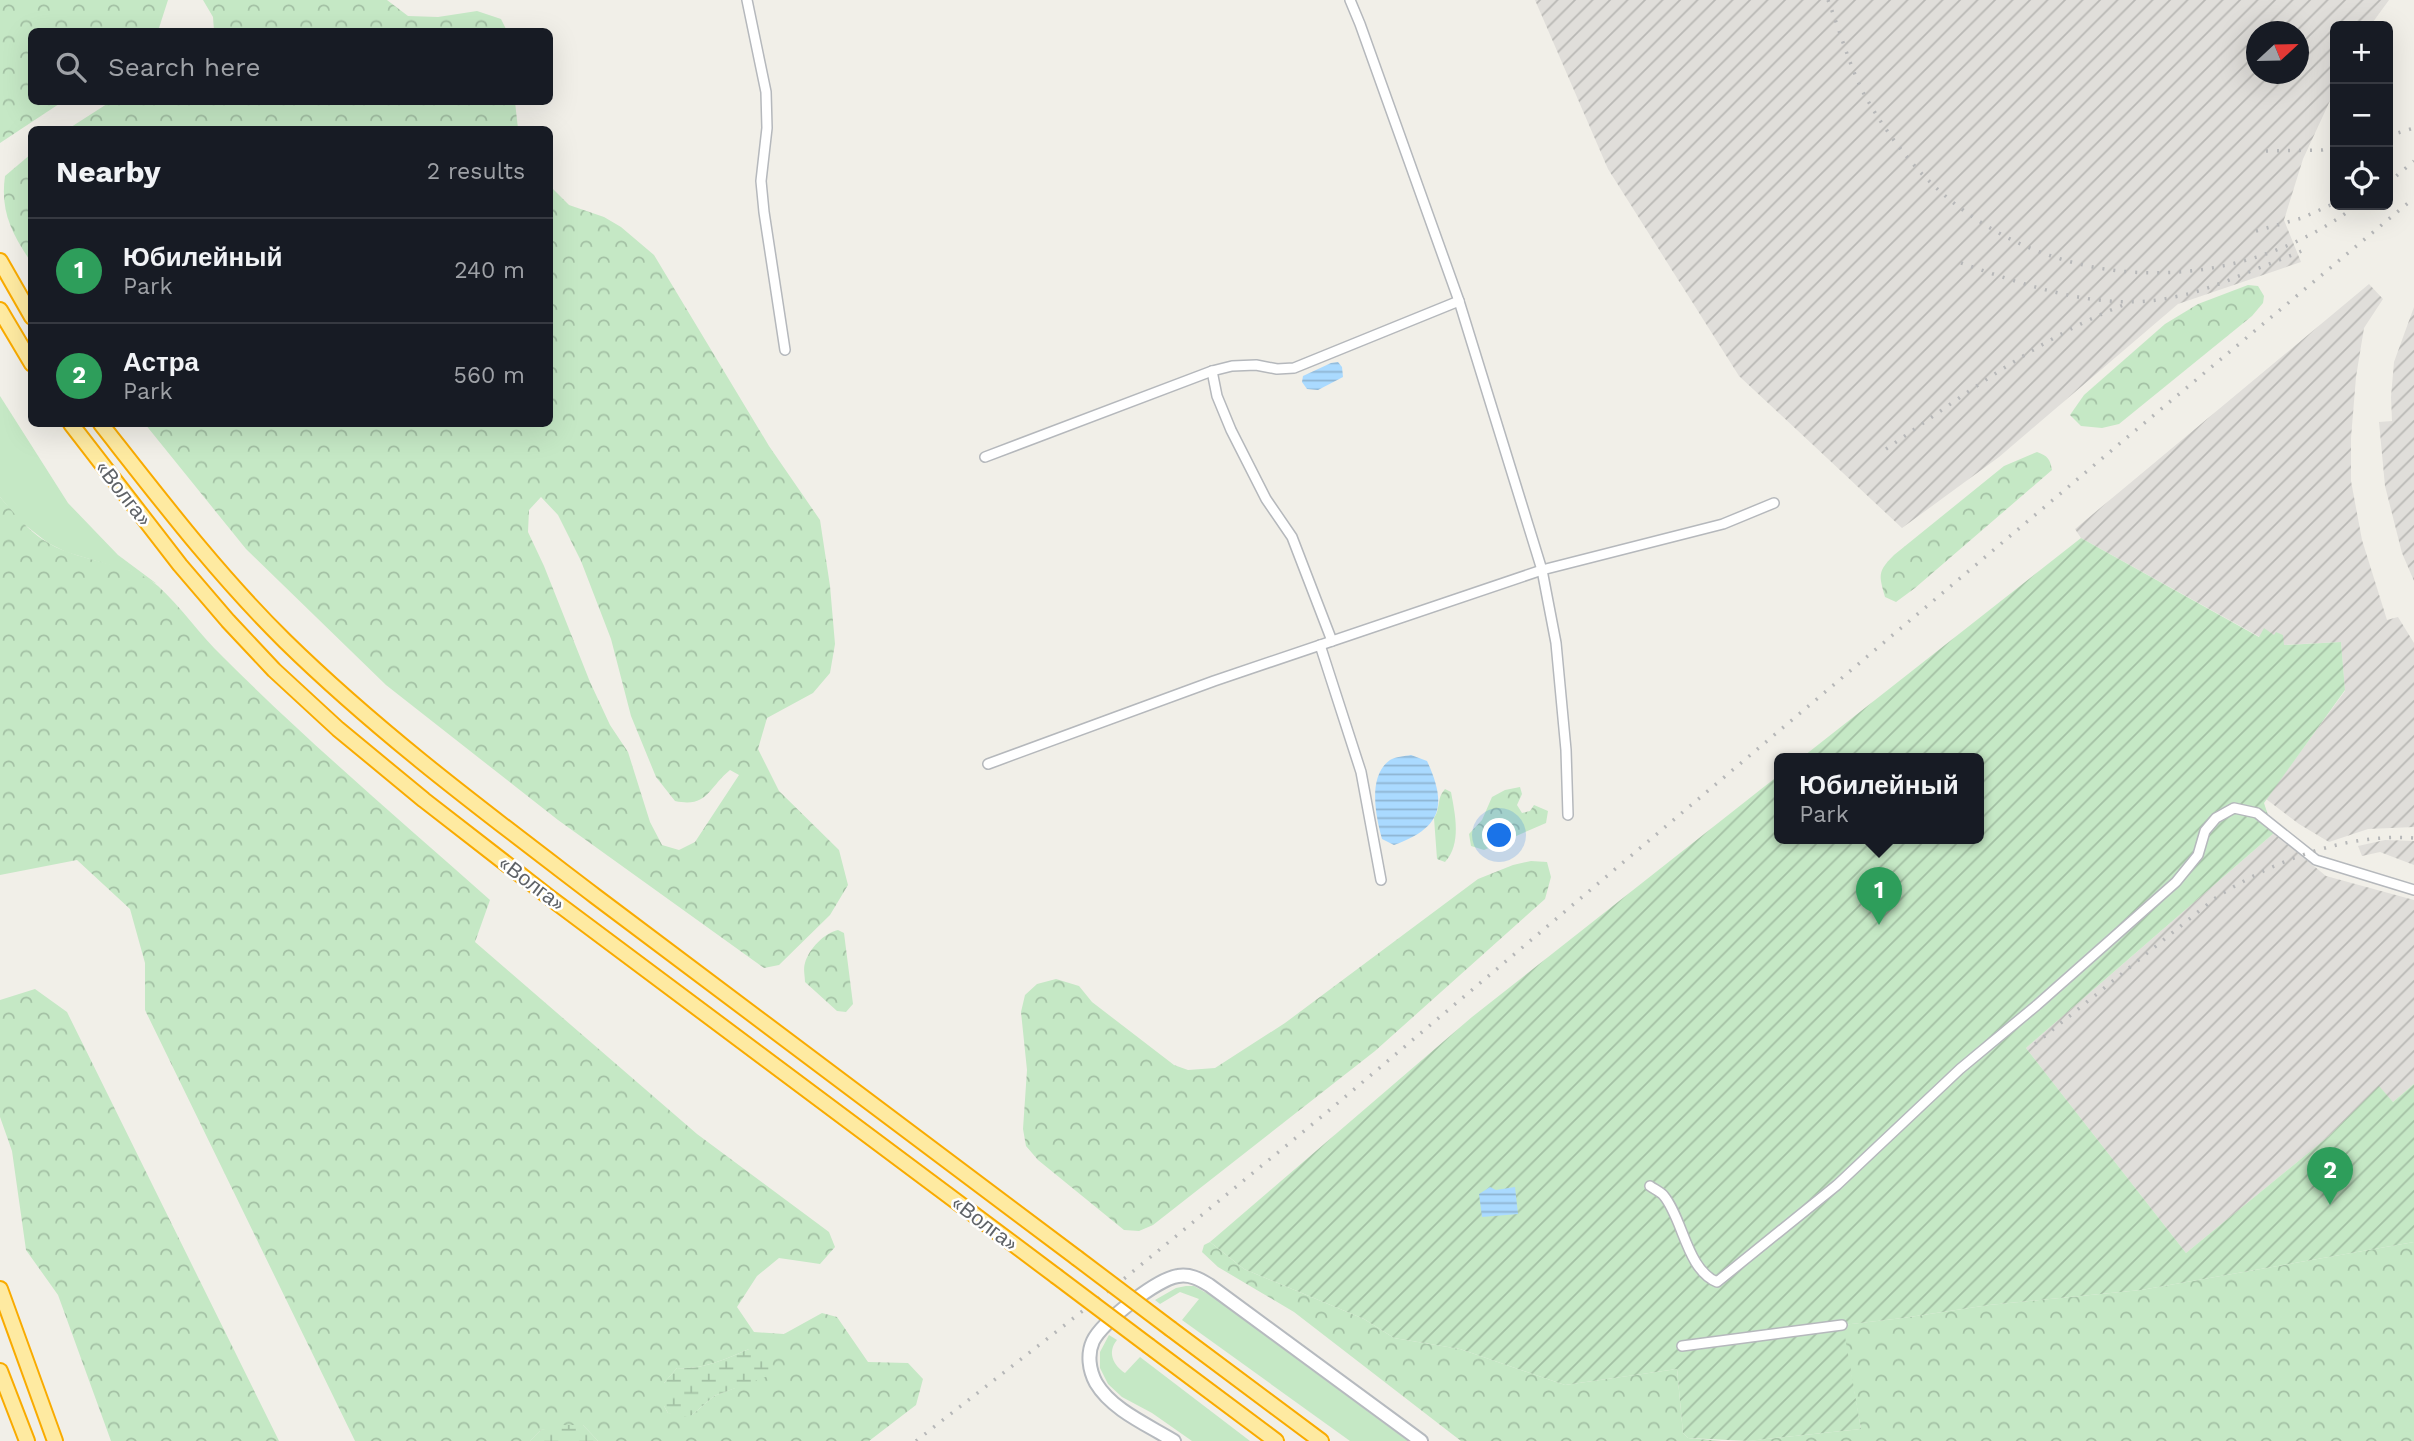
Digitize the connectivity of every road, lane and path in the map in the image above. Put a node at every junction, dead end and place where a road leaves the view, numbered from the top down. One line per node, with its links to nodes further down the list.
1 (747, 0): 7 (street)
2 (1350, 0): 4 (street)
3 (0, 261): 6 (highway)
4 (1459, 301): 9 (street); 14 (street)
5 (0, 310): 8 (highway)
6 (28, 310)
7 (785, 350)
8 (28, 356)
9 (1212, 371): 12 (street); 15 (street)
10 (73, 427): 29 (highway, «Волга», bridge)
11 (104, 427): 30 (highway, «Волга», bridge)
12 (985, 457)
13 (1774, 503): 14 (street)
14 (1542, 570): 15 (street); 18 (street)
15 (1332, 641): 16 (street)
16 (1320, 645): 17 (street); 19 (street)
17 (988, 764)
18 (1568, 815)
19 (1381, 880)
20 (2414, 890): 21 (street)
21 (1650, 1186)
22 (0, 1289): 27 (highway)
23 (1842, 1325): 24 (street)
24 (1682, 1346)
25 (0, 1371): 26 (highway)
26 (27, 1441)
27 (55, 1441)
28 (1174, 1441): 31 (main road)
29 (1276, 1441)
30 (1321, 1441)
31 (1421, 1441)

